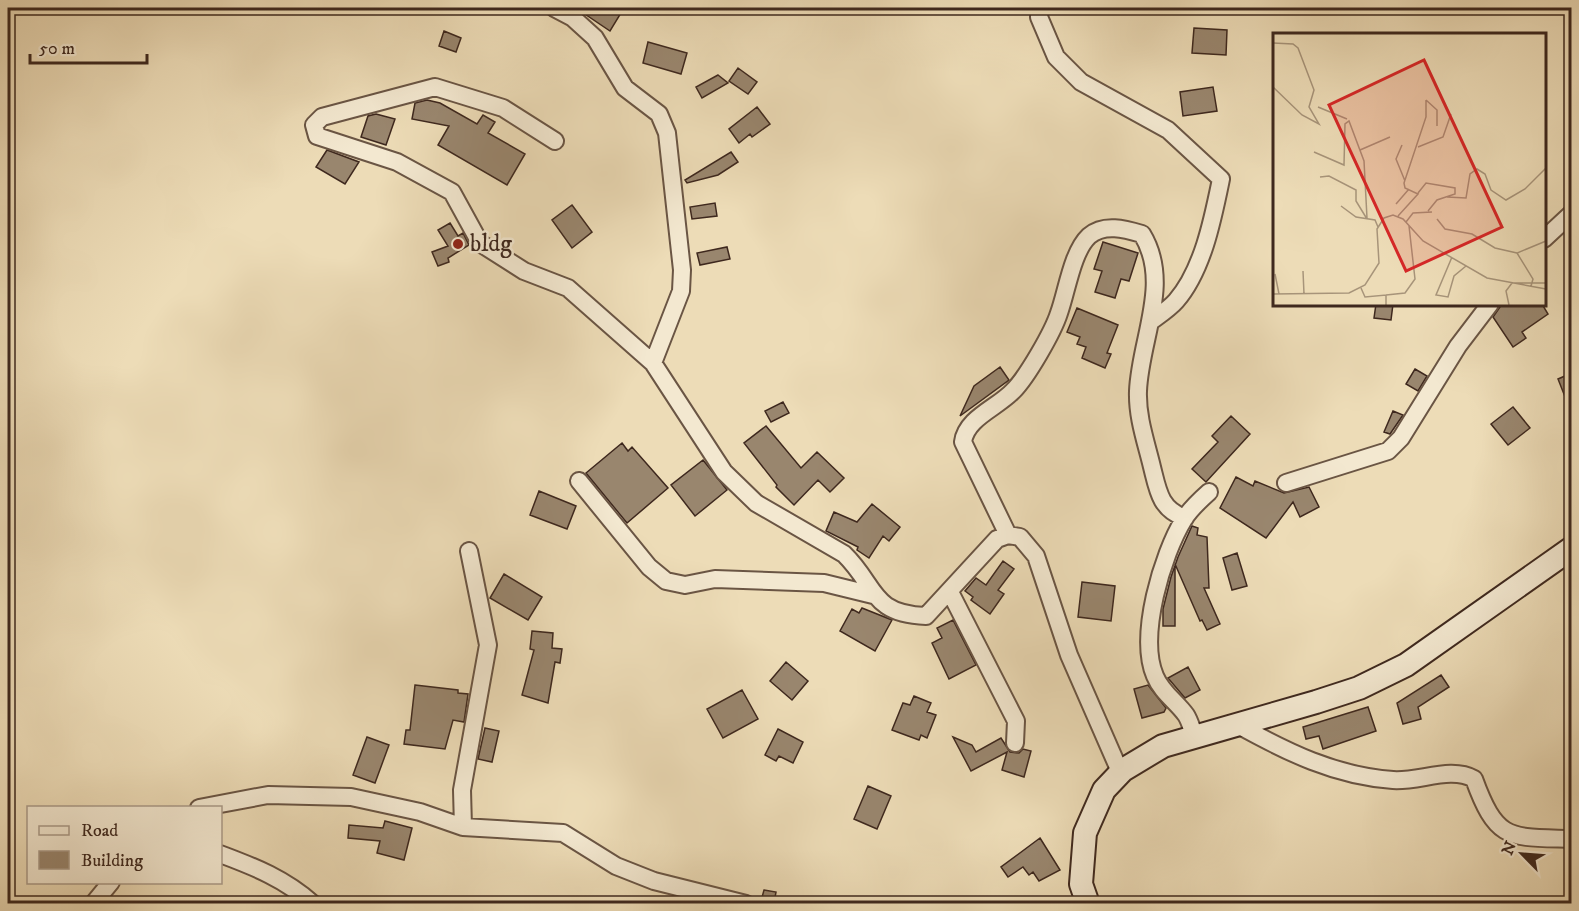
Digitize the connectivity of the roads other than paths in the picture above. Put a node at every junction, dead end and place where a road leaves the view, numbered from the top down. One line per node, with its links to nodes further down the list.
1 (554, 8): 8 (street)
2 (1040, 8): 7 (street)
3 (555, 141): 8 (street)
4 (1572, 213): 5 (street)
5 (1546, 238)
6 (1488, 306): 10 (street)
7 (1150, 322): 12 (street); 13 (street)
8 (653, 363): 17 (street)
9 (579, 481): 17 (street)
10 (1286, 483)
11 (1209, 492): 12 (street)
12 (1185, 518): 19 (street)
13 (1008, 535): 16 (street); 21 (street)
14 (1572, 548): 18 (main road)
15 (469, 551): 23 (street)
16 (950, 592): 17 (street); 20 (street)
17 (873, 595)
18 (1238, 724): 19 (main road); 24 (street)
19 (1195, 737): 21 (main road)
20 (1015, 743)
21 (1121, 774): 30 (main road)
22 (205, 806): 23 (street)
23 (463, 827): 29 (street)
24 (1572, 839)
25 (222, 855): 28 (street)
26 (109, 884): 27 (street)
27 (93, 903)
28 (313, 903)
29 (746, 903)
30 (1088, 903)

